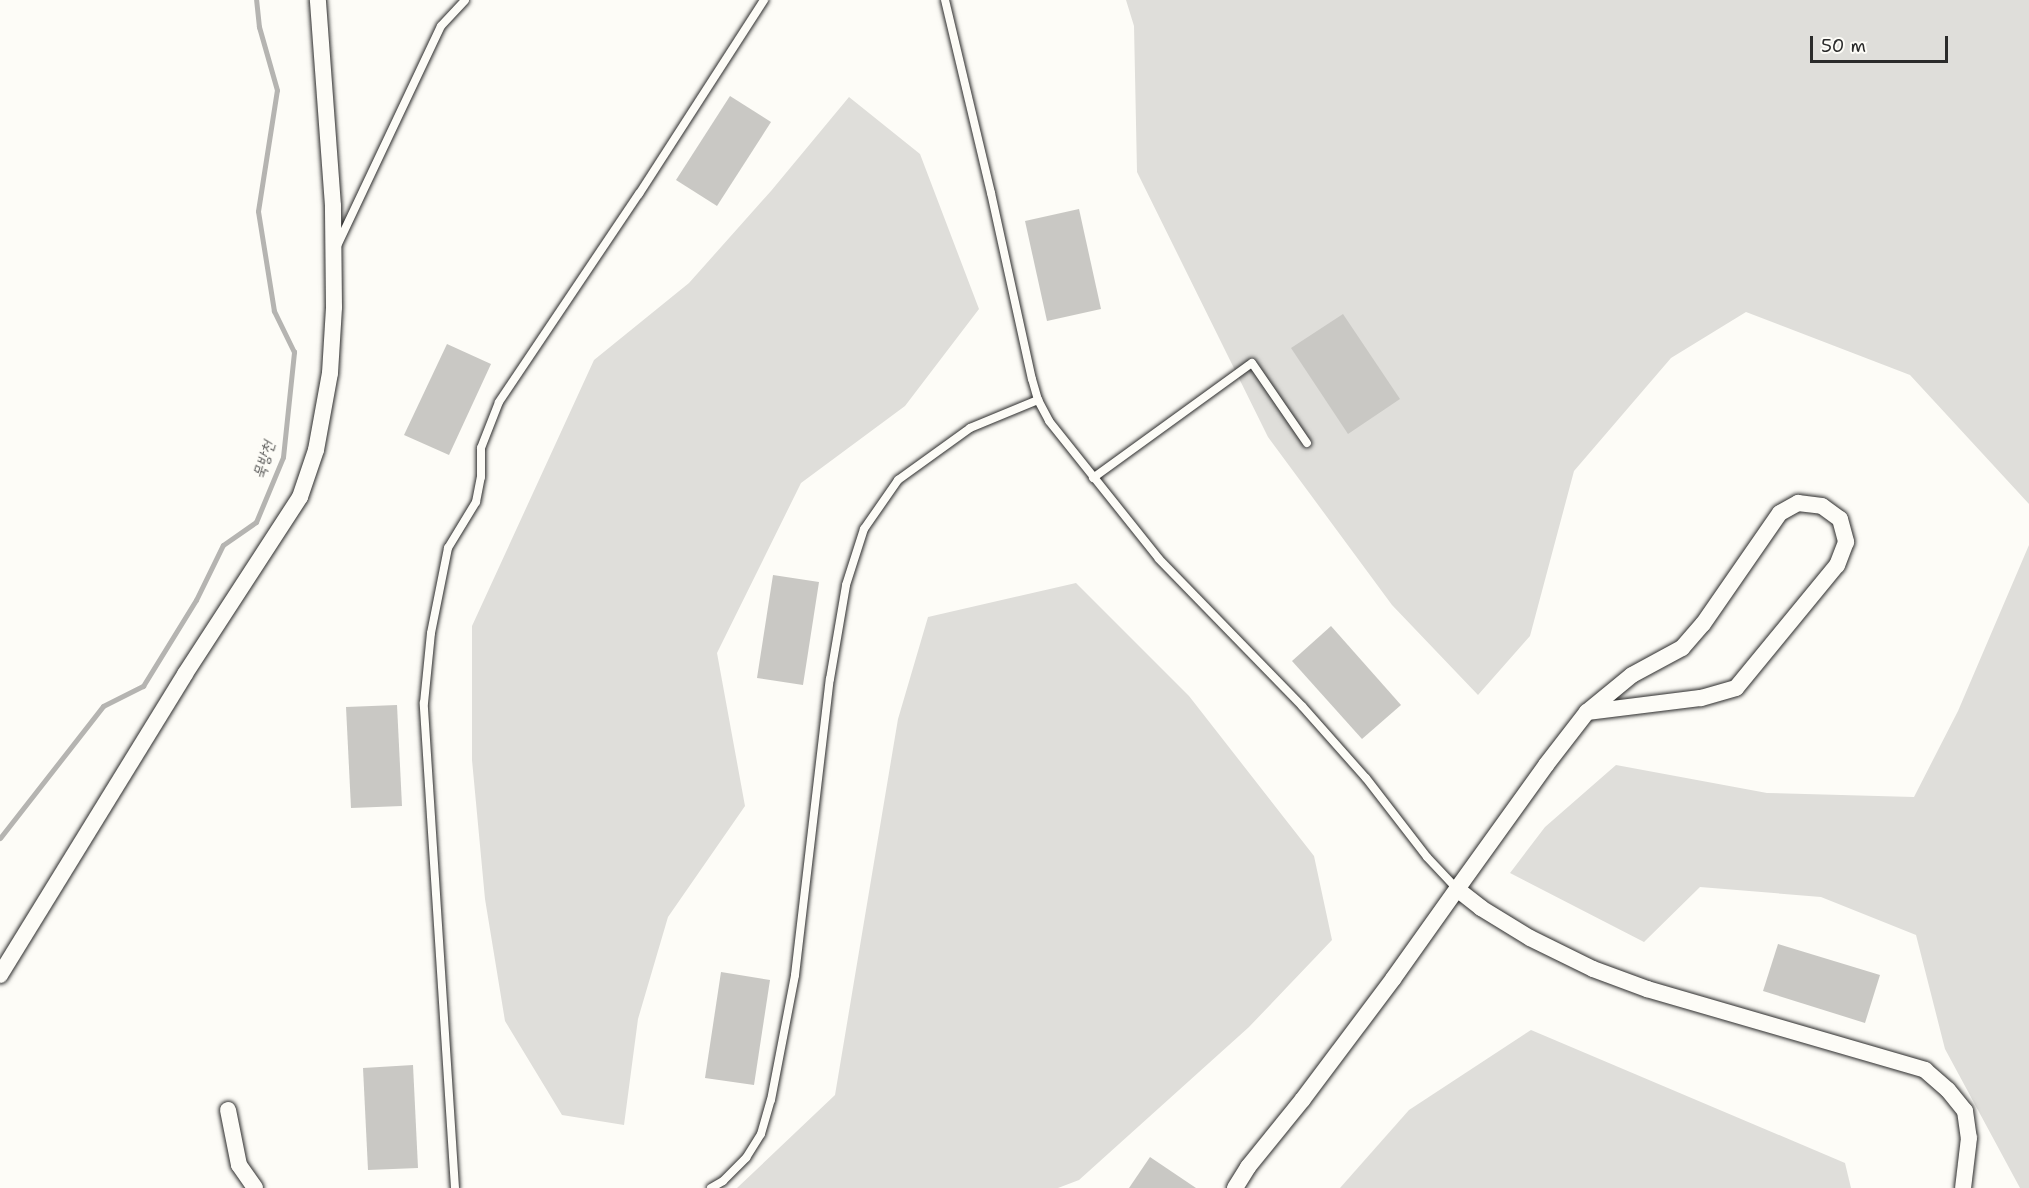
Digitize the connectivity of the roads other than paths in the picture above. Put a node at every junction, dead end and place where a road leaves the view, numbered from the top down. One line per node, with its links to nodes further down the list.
1 (318, 0): 5 (street)
2 (465, 0): 5 (lane)
3 (764, 0): 14 (lane)
4 (945, 0): 6 (lane)
5 (333, 255): 11 (street)
6 (1038, 400): 8 (lane); 15 (lane)
7 (1306, 443): 8 (lane)
8 (1093, 478): 10 (lane)
9 (1587, 712): 9 (street); 10 (street)
10 (1457, 889): 16 (street); 17 (street)
11 (0, 975)
12 (228, 1110): 13 (street)
13 (255, 1188)
14 (455, 1188)
15 (711, 1188)
16 (1235, 1188)
17 (1963, 1188)

